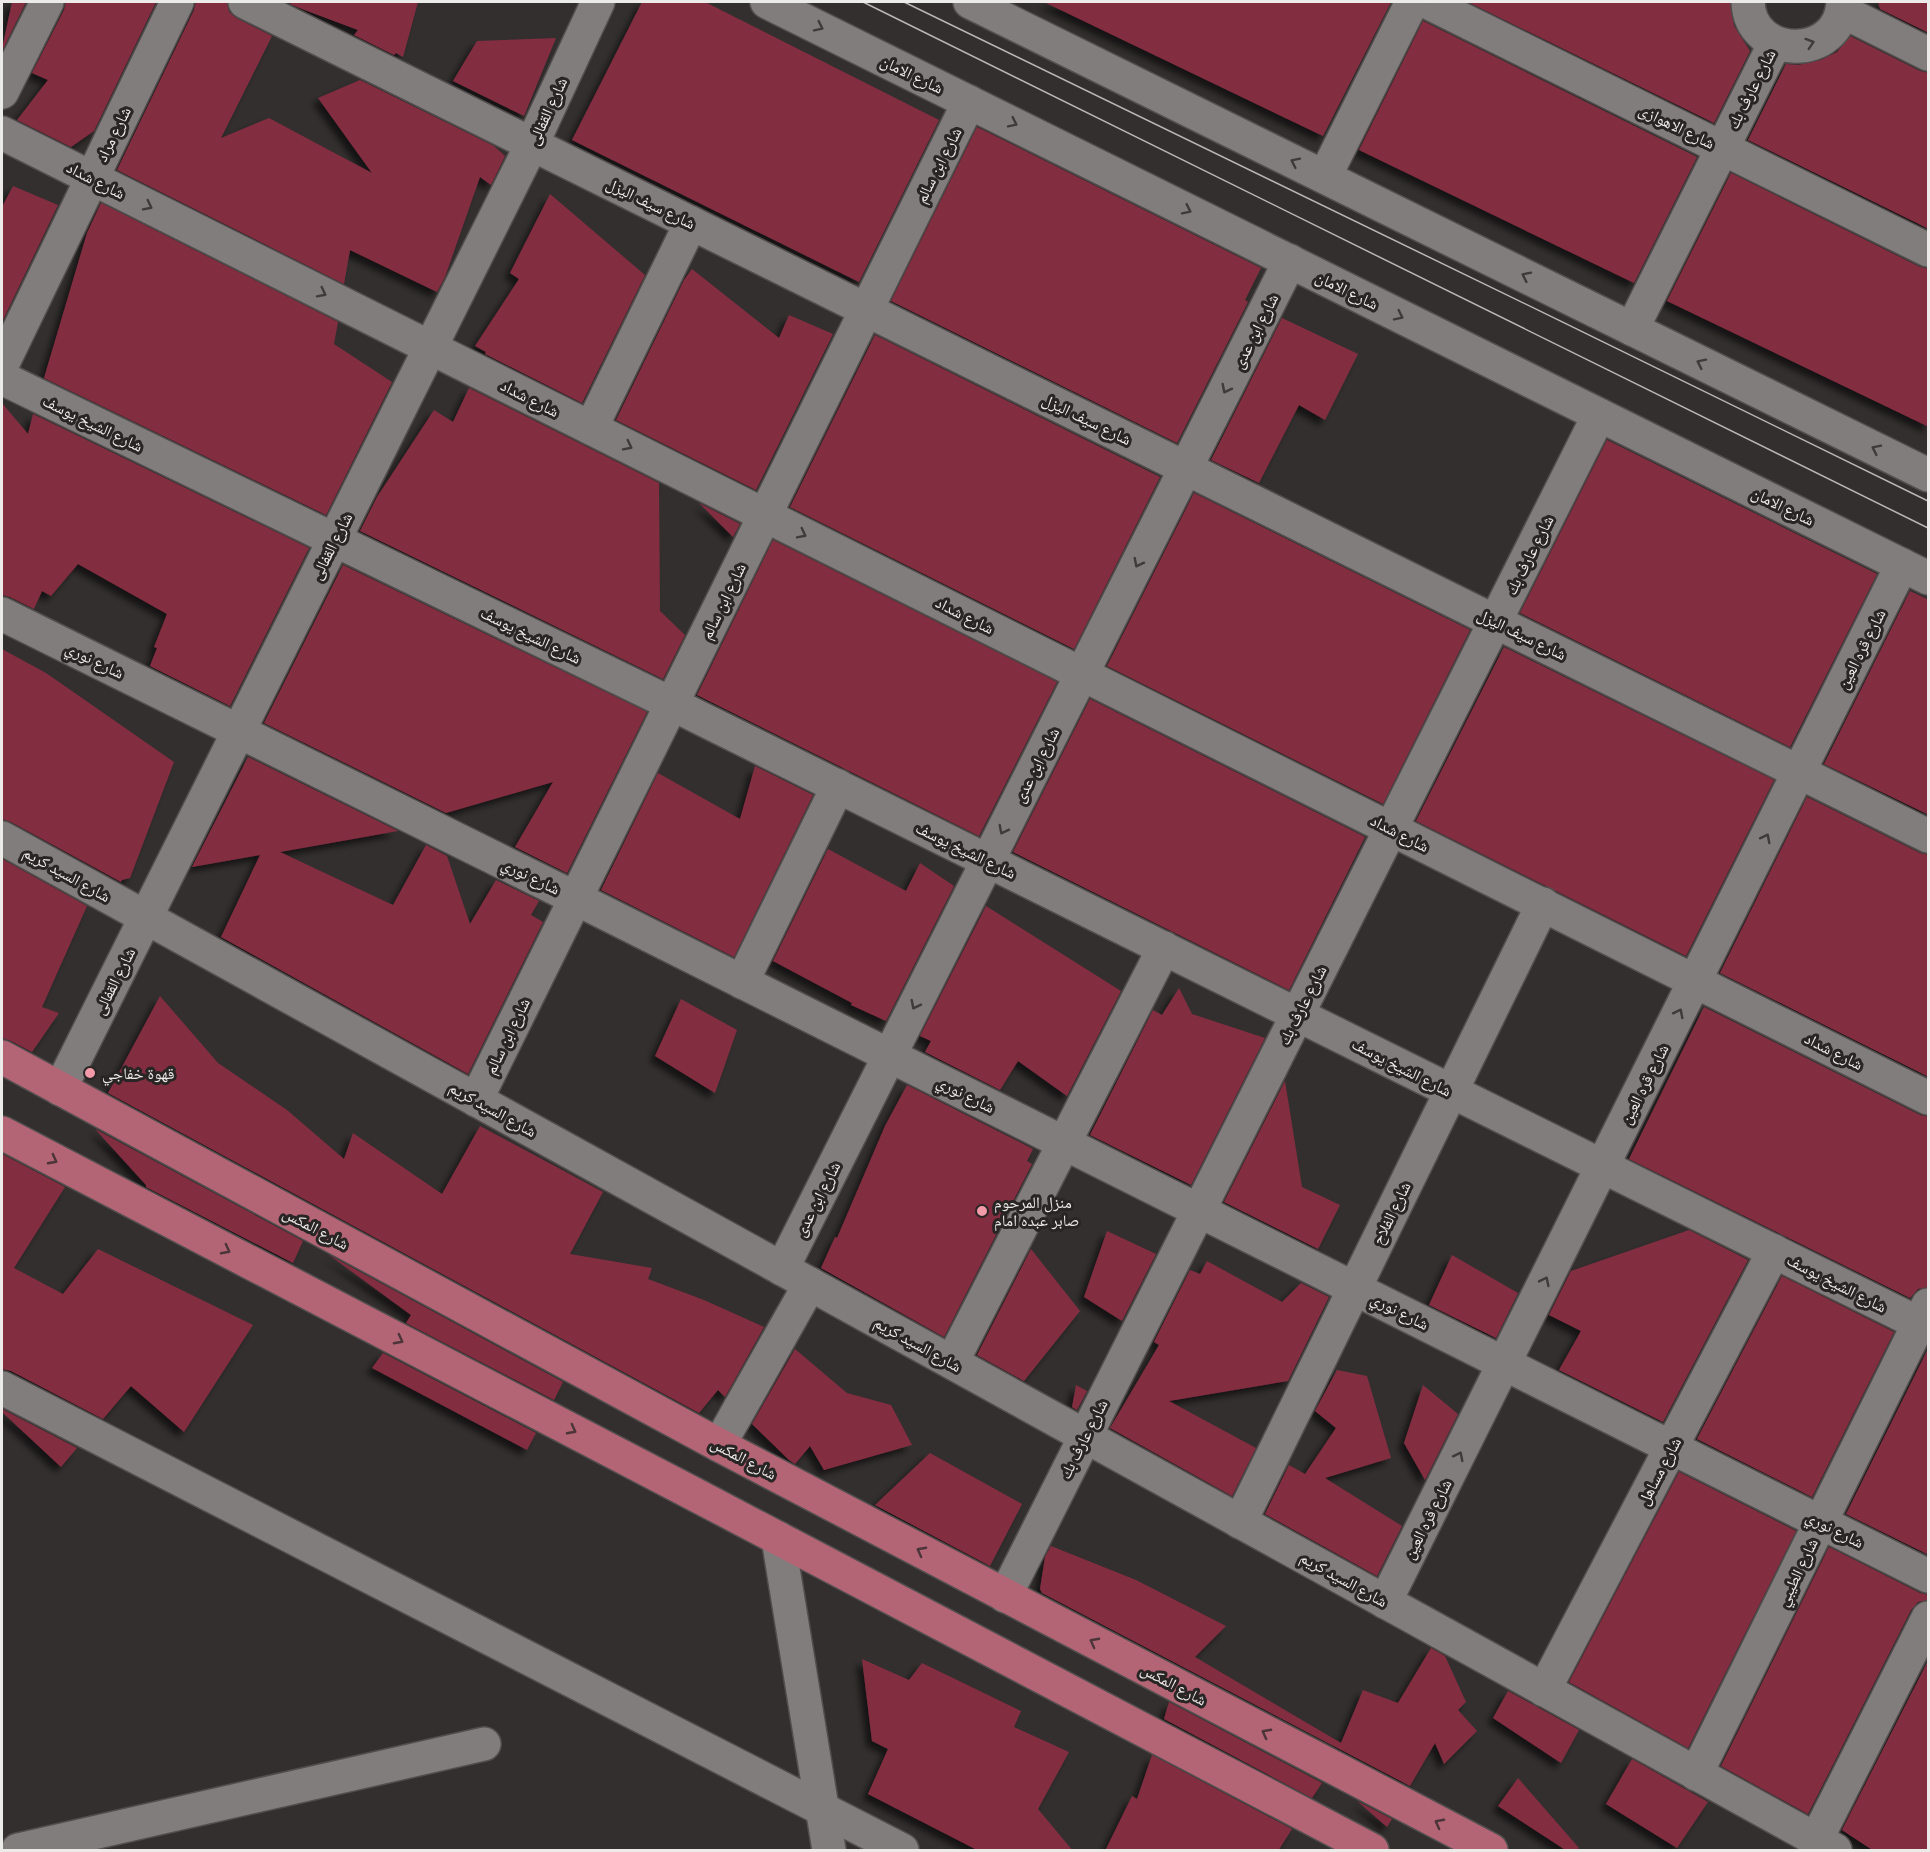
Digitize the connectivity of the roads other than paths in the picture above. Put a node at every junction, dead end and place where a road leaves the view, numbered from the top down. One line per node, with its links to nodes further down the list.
1 (47, 2): 14 (street)
2 (177, 2): 20 (street, شارع مراد)
3 (245, 2): 17 (street, شارع سيف اليزل)
4 (598, 2): 17 (street, شارع القفالى)
5 (766, 2): 15 (street, شارع الامان, one-way to 15)
6 (970, 2): 11 (street)
7 (1412, 2): 19 (street)
8 (1427, 2): 18 (street, شارع الاهوازى)
9 (1748, 2): 12 (street)
10 (1843, 6): 12 (street, one-way to 10); 13 (street)
11 (1010, 10): 19 (street, one-way to 11)
12 (1775, 43): 18 (street, شارع عارف بك)
13 (1929, 54)
14 (2, 92)
15 (969, 102): 23 (street, شارع الامان, one-way to 23); 24 (street, شارع ابن سالم)
16 (2, 133): 20 (street, شارع شداد)
17 (532, 144): 21 (street, شارع سيف اليزل); 26 (street, شارع القفالى)
18 (1722, 148): 22 (street, شارع الاهوازى); 25 (street, شارع عارف بك)
19 (1325, 176): 25 (street, one-way to 19)
20 (92, 178): 26 (street, شارع شداد, one-way to 26); 27 (street, شارع مراد)
21 (691, 223): 24 (street, شارع سيف اليزل); 30 (street)
22 (1929, 250)
23 (1290, 261): 29 (street, شارع الامان, one-way to 29); 31 (street, شارع ابن عدى, one-way to 31)
24 (866, 310): 31 (street, شارع سيف اليزل); 33 (street, شارع ابن سالم)
25 (1632, 329): 32 (street, one-way to 25)
26 (430, 347): 30 (street, شارع شداد); 34 (street, شارع القفالى)
27 (2, 365)
28 (2, 378): 34 (street, شارع الشيخ يوسف)
29 (1599, 415): 35 (street, شارع الامان); 37 (street, شارع عارف بك)
30 (591, 428): 33 (street, شارع شداد, one-way to 33)
31 (1186, 468): 37 (street, شارع سيف اليزل); 38 (street, شارع ابن عدى, one-way to 38)
32 (1929, 475)
33 (765, 515): 38 (street, شارع شداد, one-way to 38); 39 (street, شارع ابن سالم)
34 (334, 540): 39 (street, شارع الشيخ يوسف); 40 (street, شارع القفالى)
35 (1916, 572): 41 (street, شارع قره العين)
36 (2, 614): 40 (street, شارع نوري)
37 (1495, 621): 41 (street, شارع سيف اليزل); 43 (street, شارع عارف بك)
38 (1082, 674): 43 (street, شارع شداد); 46 (street, شارع ابن عدى, one-way to 46)
39 (672, 704): 42 (street, شارع الشيخ يوسف); 47 (street, شارع ابن سالم)
40 (238, 731): 47 (street, شارع نوري); 49 (street, شارع القفالى)
41 (1800, 771): 44 (street, شارع سيف اليزل); 51 (street, شارع قره العين, one-way to 41)
42 (838, 786): 46 (street, شارع الشيخ يوسف); 52 (street)
43 (1391, 828): 48 (street, شارع شداد); 53 (street, شارع عارف بك)
44 (1929, 836)
45 (2, 838): 49 (street, شارع السيد كريم)
46 (987, 861): 50 (street, شارع الشيخ يوسف); 54 (street, شارع ابن عدى, one-way to 54)
47 (576, 898): 52 (street, شارع نوري); 59 (street, شارع ابن سالم)
48 (1543, 904): 51 (street, شارع شداد); 57 (street, شارع الفلاح)
49 (146, 917): 56 (street, شارع القفالى); 59 (street, شارع السيد كريم)
50 (1164, 948): 53 (street, شارع الشيخ يوسف); 61 (street)
51 (1695, 981): 58 (street, شارع شداد); 62 (street, شارع قره العين, one-way to 51)
52 (742, 982): 54 (street, شارع نوري)
53 (1297, 1014): 57 (street, شارع الشيخ يوسف); 63 (street, شارع عارف بك)
54 (890, 1055): 61 (street, شارع نوري); 65 (street, شارع ابن عدى)
55 (2, 1057): 56 (main road, شارع المكس)
56 (60, 1089): 73 (main road, شارع المكس)
57 (1451, 1091): 62 (street, شارع الشيخ يوسف); 67 (street, شارع الفلاح)
58 (1929, 1098)
59 (476, 1100): 65 (street, شارع السيد كريم)
60 (2, 1132): 77 (main road, one-way to 77)
61 (1064, 1143): 63 (street, شارع نوري); 69 (street)
62 (1602, 1166): 64 (street, شارع الشيخ يوسف); 70 (street, شارع قره العين, one-way to 62)
63 (1198, 1210): 67 (street, شارع نوري); 72 (street, شارع عارف بك)
64 (1774, 1251): 68 (street, شارع الشيخ يوسف); 74 (street, شارع مساهل)
65 (782, 1269): 66 (street, شارع السيد كريم)
66 (810, 1284): 69 (street, شارع السيد كريم); 73 (street)
67 (1354, 1288): 70 (street, شارع نوري); 75 (street, شارع الفلاح)
68 (1925, 1319): 76 (street, شارع الطيبي)
69 (952, 1362): 72 (street, شارع السيد كريم)
70 (1505, 1364): 74 (street, شارع نوري); 80 (street, شارع قره العين, one-way to 70)
71 (2, 1388): 85 (street)
72 (1085, 1436): 75 (street, شارع السيد كريم); 79 (street, شارع عارف بك)
73 (718, 1445): 79 (main road, شارع المكس, one-way to 73)
74 (1671, 1447): 76 (street, شارع نوري); 82 (street, شارع مساهل)
75 (1240, 1522): 80 (street, شارع السيد كريم)
76 (1821, 1522): 78 (street, شارع نوري); 84 (street, شارع الطيبي)
77 (778, 1538): 85 (street); 90 (main road)
78 (1929, 1576)
79 (1005, 1596): 91 (main road, شارع المكس, one-way to 79)
80 (1386, 1602): 82 (street, شارع السيد كريم)
81 (1929, 1618): 86 (street)
82 (1544, 1690): 84 (street, شارع السيد كريم)
83 (484, 1744): 87 (street)
84 (1696, 1774): 86 (street, شارع السيد كريم)
85 (821, 1810): 88 (street); 89 (street)
86 (1826, 1845)
87 (18, 1851)
88 (829, 1851)
89 (902, 1851)
90 (1372, 1851)
91 (1491, 1851)

